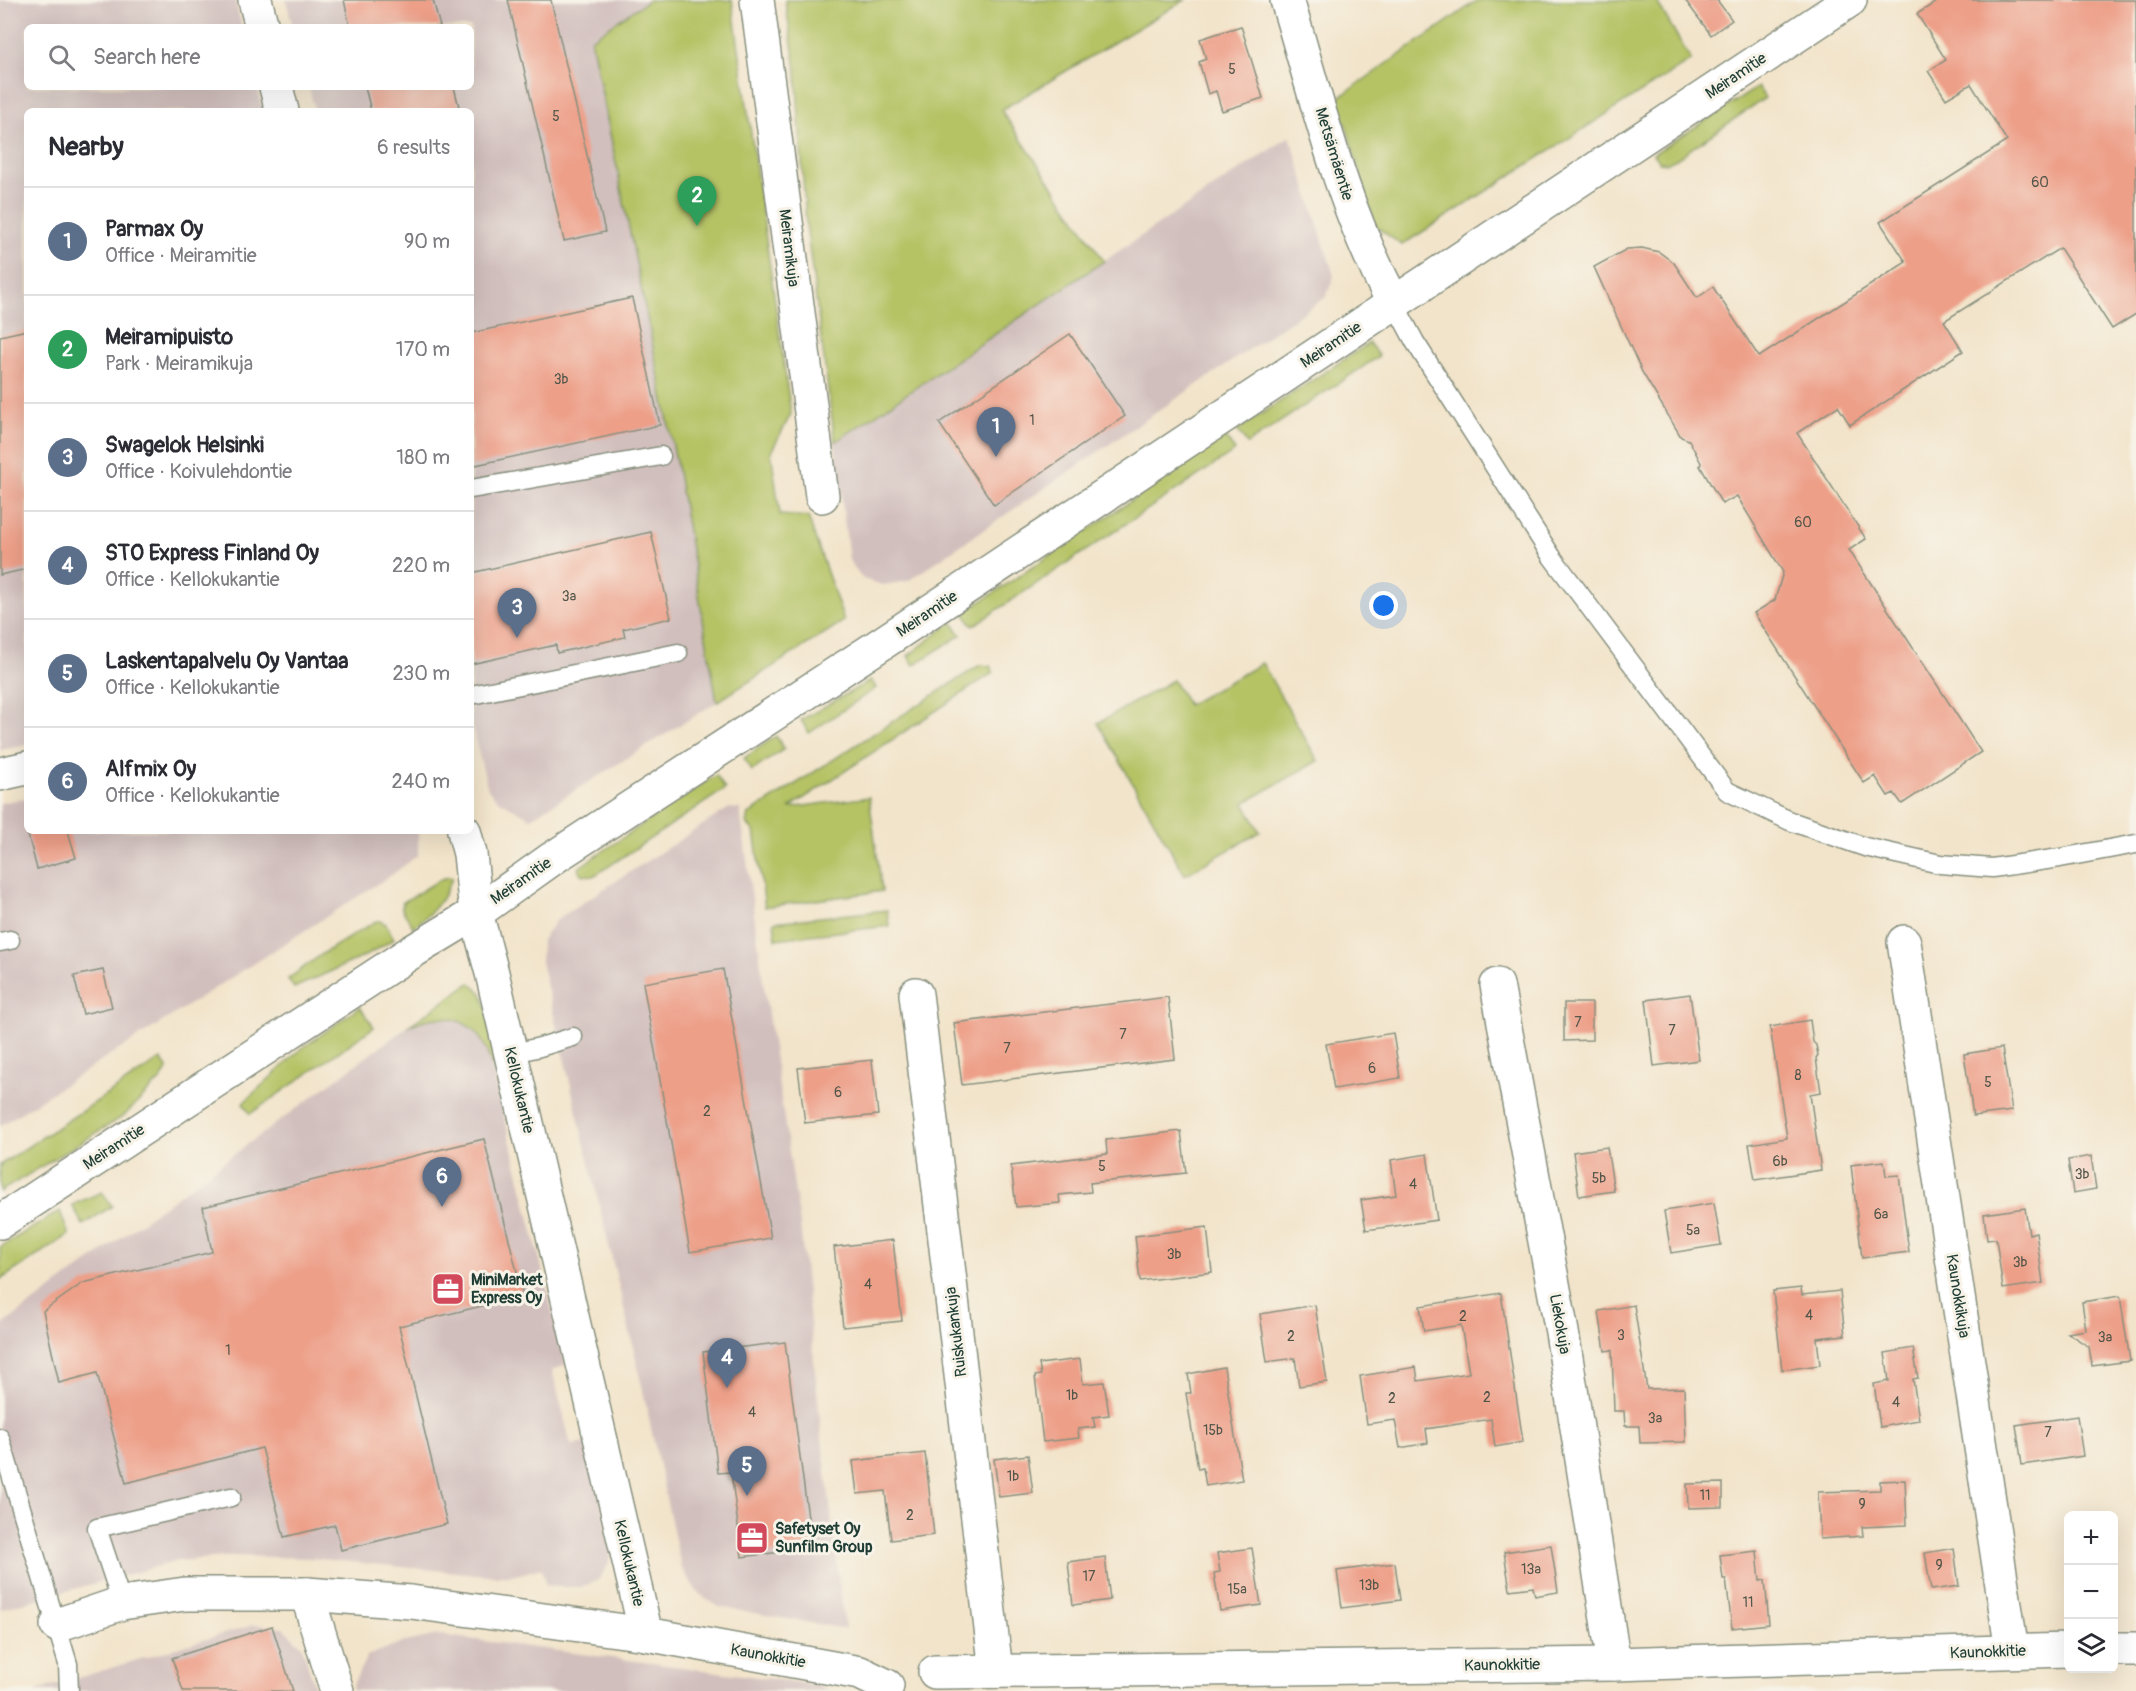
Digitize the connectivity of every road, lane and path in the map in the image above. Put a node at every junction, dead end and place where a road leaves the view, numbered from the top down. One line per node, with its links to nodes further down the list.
1 (255, 0): 5 (street)
2 (757, 0): 11 (street, Meiramikuja)
3 (1287, 0): 8 (street, Metsämäentie)
4 (1850, 0): 8 (street, Meiramitie)
5 (261, 24)
6 (277, 90): 7 (street)
7 (281, 108)
8 (1394, 303): 17 (lane); 18 (street, Meiramitie)
9 (661, 456): 10 (lane)
10 (474, 488)
11 (822, 496)
12 (678, 653): 13 (lane)
13 (474, 694)
14 (24, 769): 15 (street)
15 (0, 774)
16 (465, 834): 18 (street, Kellokukantie)
17 (2136, 844)
18 (476, 913): 23 (street, Kellokukantie); 24 (street, Meiramitie)
19 (1904, 942): 34 (street, Kaunokkikuja)
20 (1497, 985): 35 (street, Liekokuja)
21 (916, 994): 36 (street, Ruiskukankuja)
22 (573, 1037): 23 (lane)
23 (510, 1053): 30 (street, Kellokukantie)
24 (0, 1222)
25 (0, 1438): 29 (lane)
26 (231, 1497): 28 (lane)
27 (307, 1593): 28 (street, Kellokukantie); 30 (street, Kellokukantie); 40 (street)
28 (122, 1603): 29 (street, Kellokukantie)
29 (57, 1625): 39 (lane)
30 (646, 1634): 38 (street, Kaunokkitie)
31 (2118, 1649): 32 (street)
32 (2136, 1649)
33 (2064, 1650): 34 (street, Kaunokkitie)
34 (2012, 1651): 35 (street, Kaunokkitie)
35 (1614, 1664): 36 (street, Kaunokkitie)
36 (996, 1671): 37 (street, Kaunokkitie)
37 (935, 1672)
38 (870, 1683)
39 (69, 1691)
40 (337, 1691)

